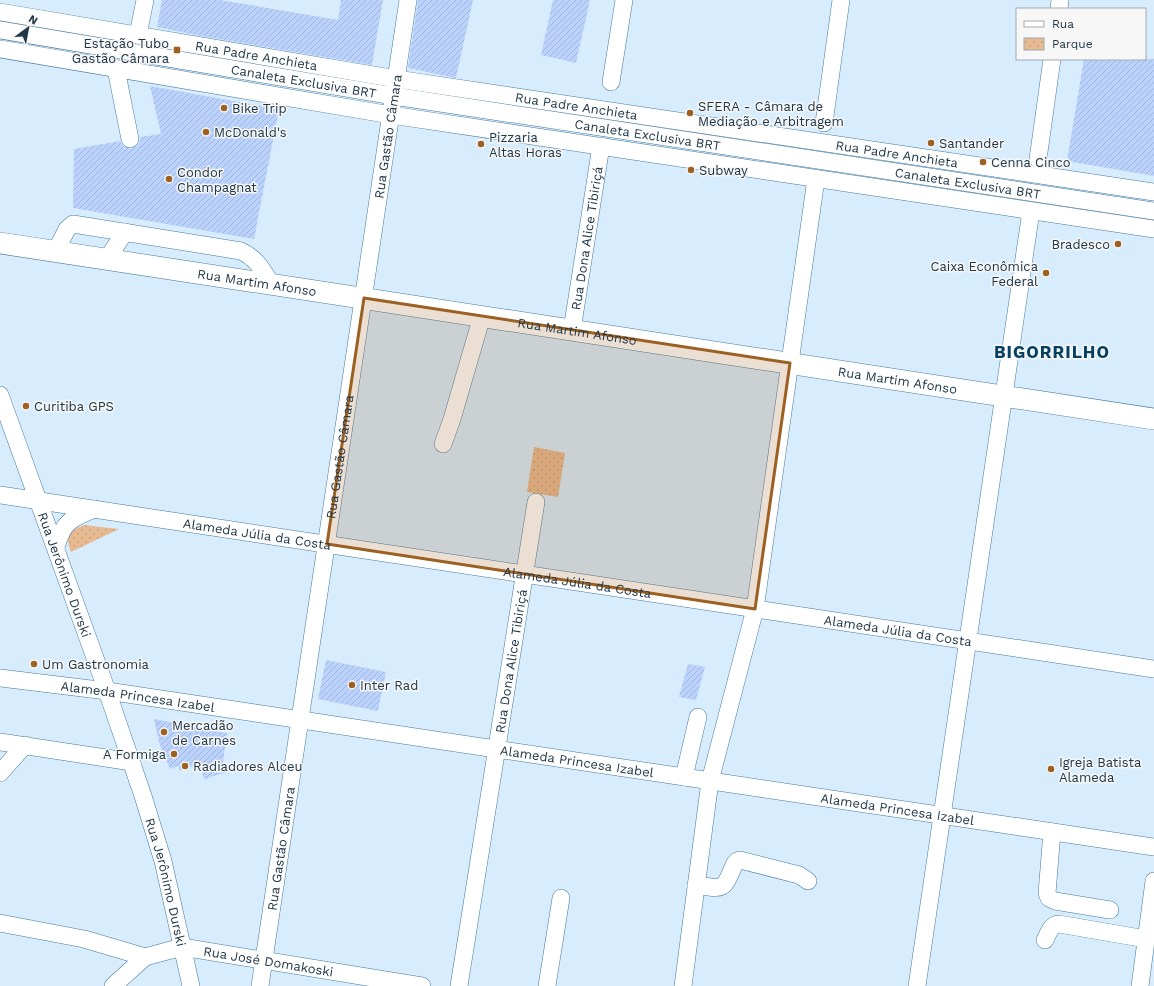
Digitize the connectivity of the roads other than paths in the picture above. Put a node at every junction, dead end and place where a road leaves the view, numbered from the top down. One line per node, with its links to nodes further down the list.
1 (145, 0): 7 (street)
2 (408, 0): 11 (street, Rua Gastão Câmara)
3 (624, 0): 12 (street)
4 (841, 0): 15 (street)
5 (0, 12): 7 (street, Rua Padre Anchieta)
6 (0, 30): 13 (street, Canaleta Exclusiva BRT)
7 (138, 35): 11 (street, Rua Padre Anchieta)
8 (0, 49): 10 (street)
9 (1052, 60): 18 (street)
10 (116, 69): 14 (street); 16 (street)
11 (397, 78): 13 (street, Rua Gastão Câmara); 20 (street, Rua Padre Anchieta)
12 (611, 82)
13 (394, 96): 14 (street, Rua Gastão Câmara); 21 (street, Canaleta Exclusiva BRT)
14 (391, 115): 17 (street); 29 (street, Rua Gastão Câmara)
15 (824, 123)
16 (130, 139)
17 (601, 146): 19 (street); 31 (street, Rua Dona Alice Tibiriçá)
18 (1038, 159)
19 (816, 179): 22 (street); 32 (street)
20 (1154, 192)
21 (1154, 210)
22 (1031, 211): 23 (street); 34 (street)
23 (1154, 229)
24 (125, 232): 26 (street); 27 (street); 28 (street)
25 (0, 243): 26 (main road, Rua Martim Afonso)
26 (56, 251): 27 (main road, Rua Martim Afonso)
27 (107, 259): 28 (main road, Rua Martim Afonso)
28 (271, 284): 29 (main road, Rua Martim Afonso)
29 (364, 298): 30 (main road, Rua Martim Afonso); 41 (street, Rua Gastão Câmara)
30 (482, 316): 31 (main road, Rua Martim Afonso); 36 (street)
31 (572, 330): 32 (main road, Rua Martim Afonso)
32 (790, 363): 34 (main road, Rua Martim Afonso); 44 (street)
33 (0, 395): 38 (street, Rua Jerônimo Durski)
34 (1004, 396): 35 (main road, Rua Martim Afonso); 45 (street)
35 (1154, 419)
36 (443, 444)
37 (0, 495): 38 (street, Alameda Júlia da Costa)
38 (38, 501): 40 (street, Alameda Júlia da Costa); 42 (street, Rua Jerônimo Durski)
39 (536, 502): 43 (street, Rua Dona Alice Tibiriçá)
40 (95, 509): 41 (street, Alameda Júlia da Costa); 42 (street)
41 (327, 544): 43 (street, Alameda Júlia da Costa); 50 (street, Rua Gastão Câmara)
42 (56, 547): 48 (street, Rua Jerônimo Durski)
43 (525, 574): 44 (street, Alameda Júlia da Costa); 53 (street, Rua Dona Alice Tibiriçá)
44 (755, 609): 45 (street, Alameda Júlia da Costa); 57 (street)
45 (968, 641): 46 (street, Alameda Júlia da Costa); 58 (street)
46 (1154, 669)
47 (0, 678): 48 (street, Alameda Princesa Izabel)
48 (107, 691): 50 (street, Alameda Princesa Izabel); 54 (street, Rua Jerônimo Durski)
49 (698, 717): 56 (street)
50 (300, 720): 53 (street, Alameda Princesa Izabel); 71 (street, Rua Gastão Câmara)
51 (0, 742): 52 (street)
52 (25, 745): 54 (street); 55 (street)
53 (497, 749): 56 (street, Alameda Princesa Izabel); 76 (street, Rua Dona Alice Tibiriçá)
54 (132, 762): 69 (street, Rua Jerônimo Durski)
55 (0, 773)
56 (684, 777): 57 (street, Alameda Princesa Izabel)
57 (710, 781): 58 (street, Alameda Princesa Izabel); 63 (street)
58 (942, 815): 59 (street, Alameda Princesa Izabel); 79 (street)
59 (1052, 832): 60 (street, Alameda Princesa Izabel); 65 (street)
60 (1154, 847)
61 (808, 881): 63 (street)
62 (1154, 881): 67 (street)
63 (696, 885): 78 (street)
64 (561, 898): 77 (street)
65 (1110, 910)
66 (0, 923): 70 (street)
67 (1146, 939): 68 (street); 80 (street)
68 (1045, 940)
69 (182, 947): 70 (street, Rua José Domakoski); 71 (street, Rua José Domakoski); 73 (street, Rua Jerônimo Durski)
70 (145, 957): 72 (street)
71 (264, 960): 74 (street, Rua Gastão Câmara); 75 (street, Rua José Domakoski)
72 (113, 986)
73 (191, 986)
74 (260, 986)
75 (422, 986)
76 (460, 986)
77 (547, 986)
78 (683, 986)
79 (917, 986)
80 (1140, 986)

